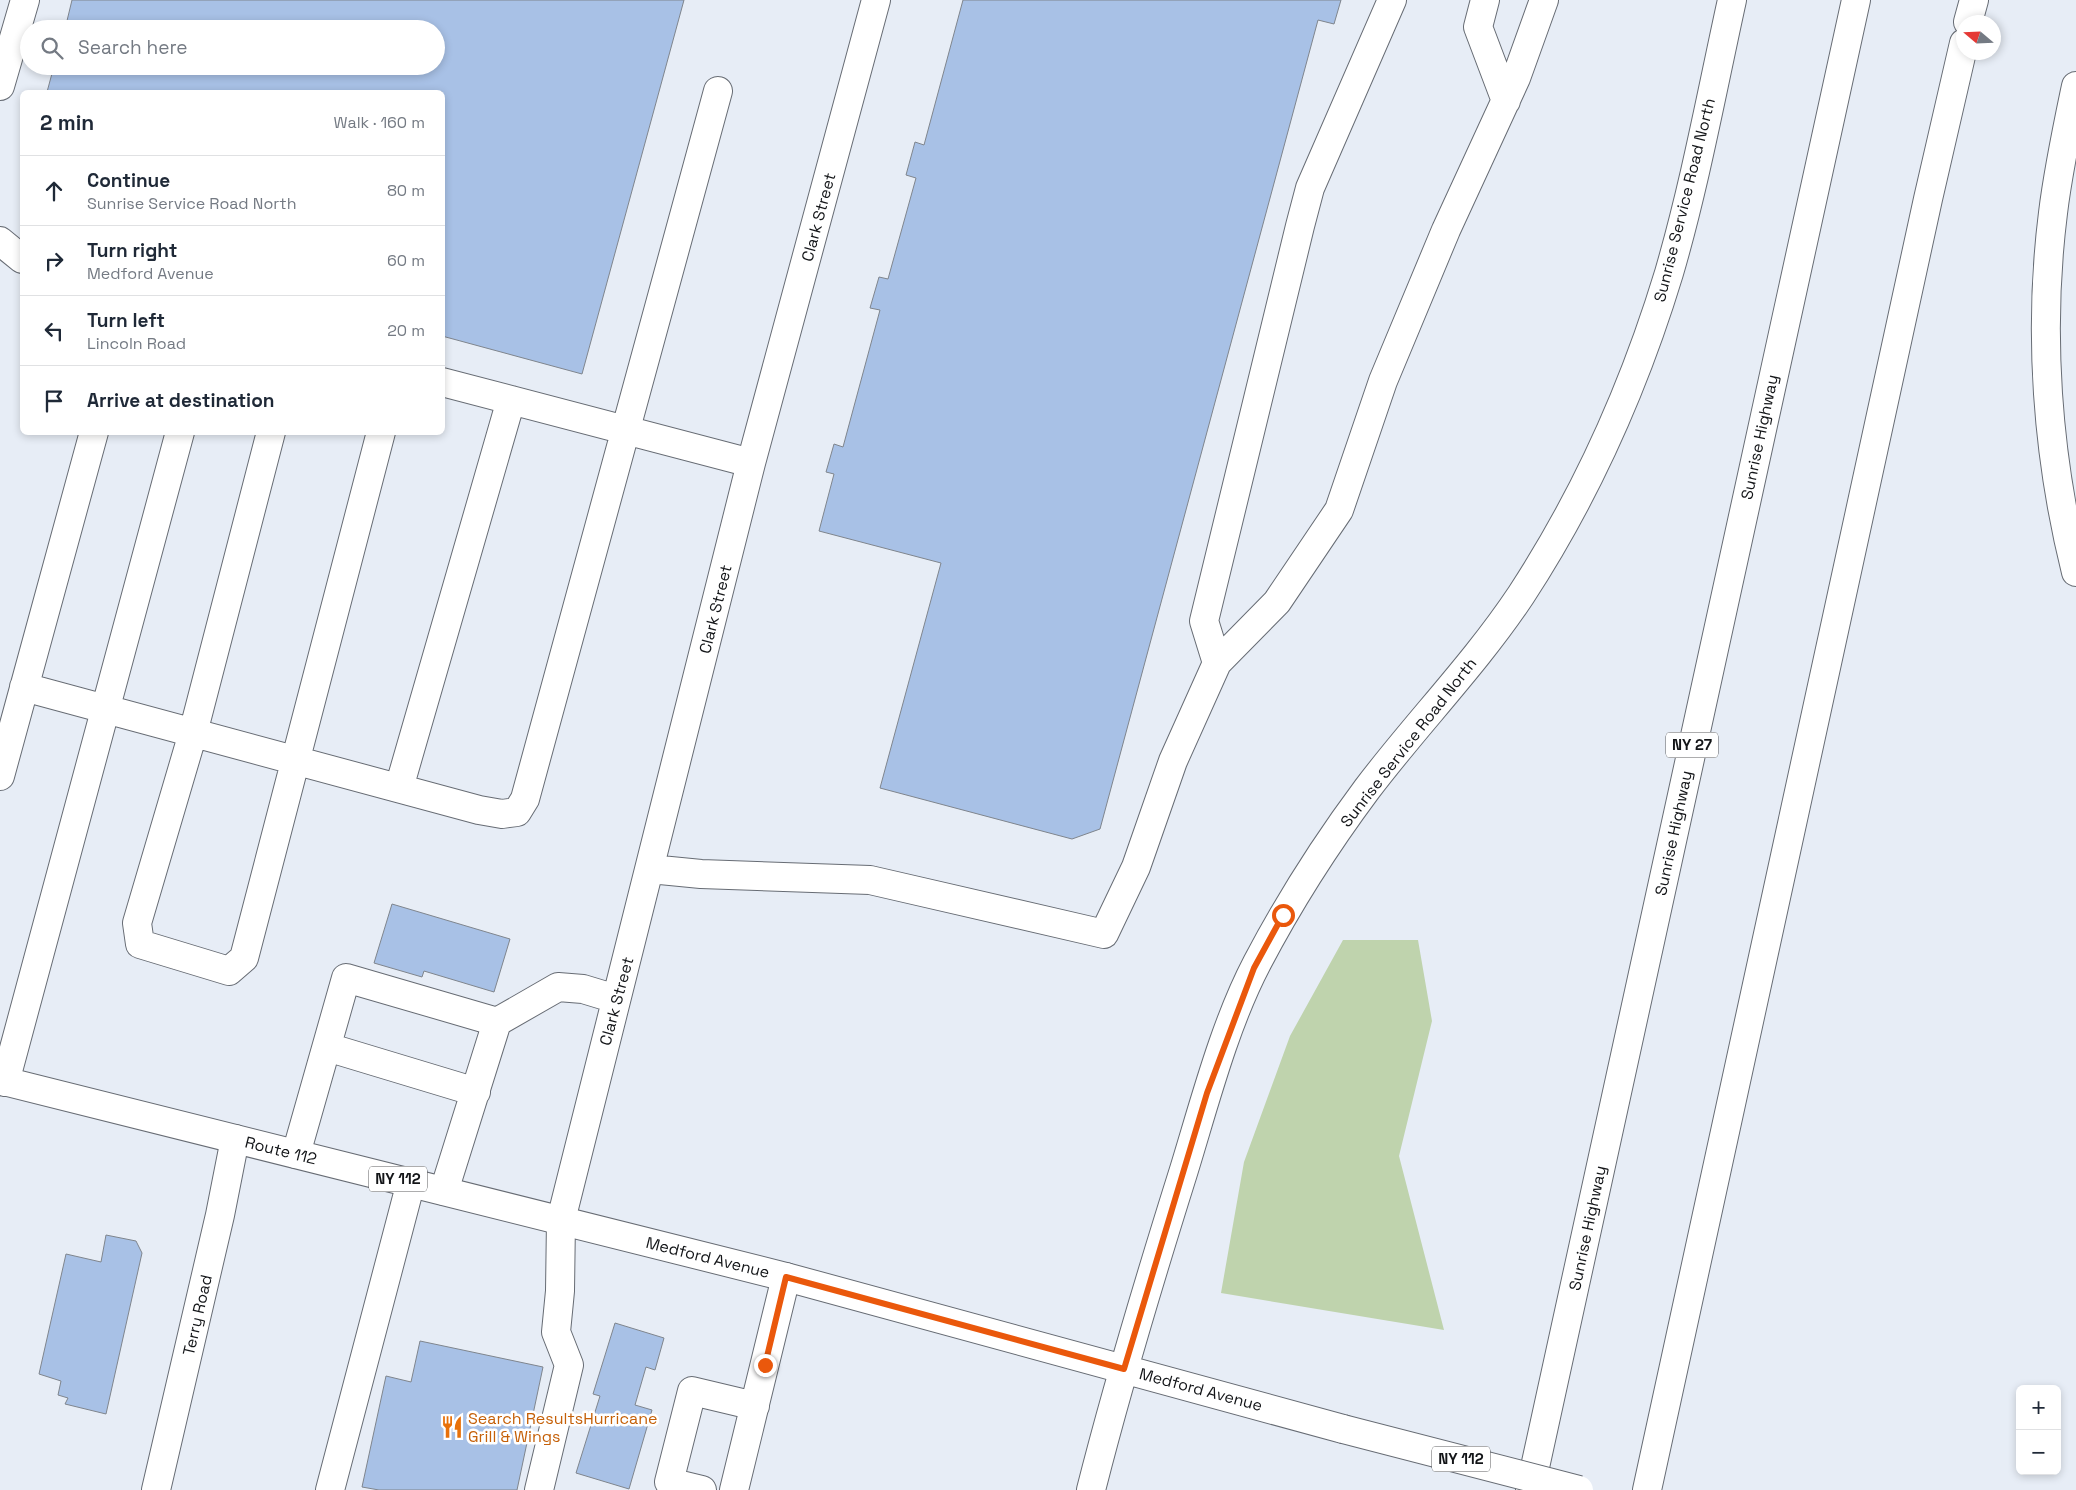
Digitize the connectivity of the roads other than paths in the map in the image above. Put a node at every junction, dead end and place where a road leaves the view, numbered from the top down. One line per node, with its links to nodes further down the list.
1 (25, 0): 11 (main road)
2 (876, 0): 24 (main road, Clark Street)
3 (1392, 0): 26 (main road)
4 (1485, 0): 14 (main road)
5 (1544, 0): 14 (main road)
6 (1732, 0): 45 (main road, Sunrise Service Road North)
7 (1856, 0): 53 (main road, Sunrise Highway / NY 27)
8 (1974, 0): 9 (main road)
9 (1970, 15)
10 (1960, 60): 55 (main road)
11 (0, 86)
12 (2076, 86): 25 (main road)
13 (718, 91): 19 (main road)
14 (1506, 101): 26 (main road)
15 (0, 241): 16 (main road)
16 (20, 257)
17 (445, 383): 18 (main road)
18 (511, 400): 19 (main road); 32 (main road)
19 (625, 431): 24 (main road); 32 (main road)
20 (93, 435): 27 (main road)
21 (179, 435): 28 (main road)
22 (270, 435): 29 (main road)
23 (380, 435): 30 (main road)
24 (751, 463): 33 (main road, Clark Street)
25 (2076, 572)
26 (1218, 663): 33 (main road)
27 (24, 687): 28 (main road); 31 (main road)
28 (105, 709): 29 (main road); 37 (main road)
29 (194, 733): 30 (main road); 30 (main road)
30 (294, 760): 32 (main road)
31 (0, 776)
32 (399, 788)
33 (650, 869): 34 (main road, Clark Street)
34 (616, 998): 35 (main road); 43 (main road, Clark Street)
35 (497, 1022): 36 (main road); 38 (main road)
36 (327, 1047): 38 (main road); 40 (main road)
37 (3, 1081): 39 (main road, Route 112 / NY 112)
38 (476, 1092): 42 (main road)
39 (235, 1139): 40 (main road, Route 112 / NY 112); 47 (main road, Terry Road)
40 (296, 1154): 41 (main road, Route 112 / NY 112)
41 (411, 1182): 42 (main road, Route 112 / NY 112); 48 (main road)
42 (444, 1191): 43 (main road, Route 112 / NY 112)
43 (561, 1220): 44 (main road, Medford Avenue / NY 112); 49 (main road, Clark Street)
44 (786, 1277): 45 (main road, Medford Avenue / NY 112); 46 (main road)
45 (1124, 1369): 52 (main road, Sunrise Service Road North); 54 (main road, Medford Avenue / NY 112, bridge)
46 (755, 1406): 50 (main road); 51 (main road)
47 (156, 1490)
48 (330, 1490)
49 (539, 1490)
50 (702, 1490)
51 (734, 1490)
52 (1091, 1490)
53 (1530, 1490)
54 (1579, 1490)
55 (1647, 1490)

